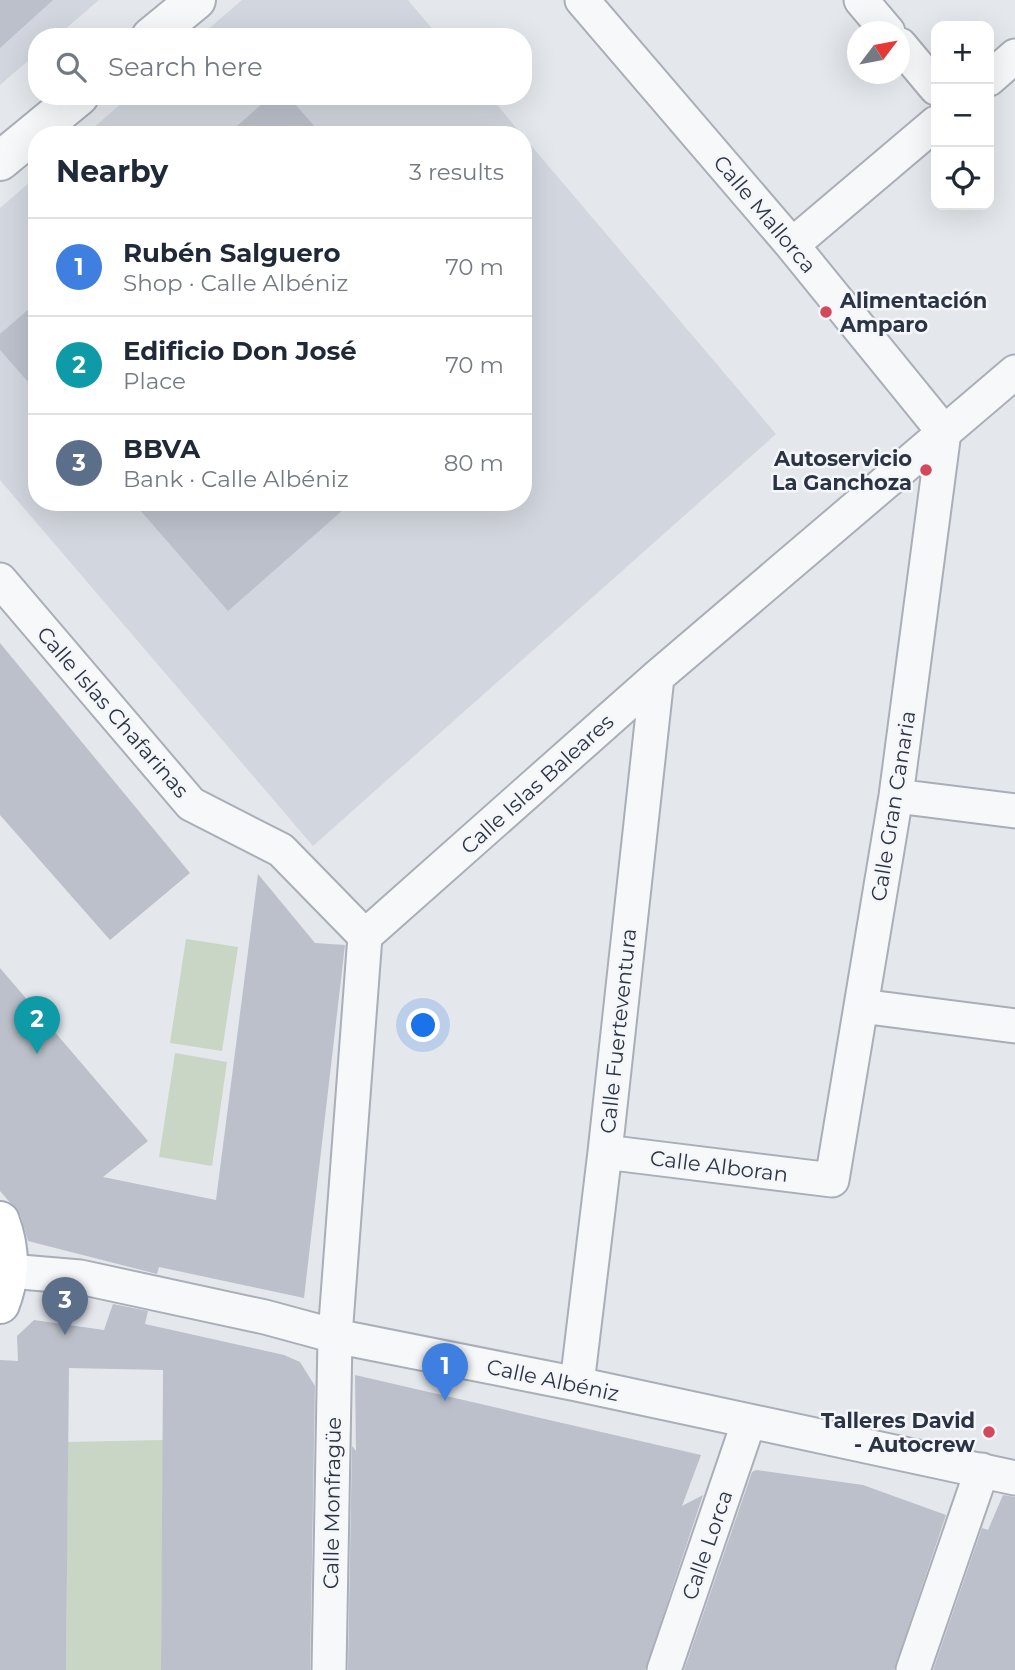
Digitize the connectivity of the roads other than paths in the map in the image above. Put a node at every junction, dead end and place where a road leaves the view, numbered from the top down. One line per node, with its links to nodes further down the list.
1 (196, 0): 5 (street)
2 (582, 0): 15 (street, Calle Mallorca)
3 (860, 0): 4 (street)
4 (878, 21)
5 (162, 28)
6 (1015, 56): 8 (street)
7 (910, 57): 9 (street)
8 (994, 75)
9 (933, 84)
10 (68, 105): 11 (street)
11 (43, 126)
12 (931, 127): 15 (street)
13 (28, 138): 14 (street)
14 (0, 161)
15 (792, 245): 17 (street, Calle Mallorca)
16 (1015, 372): 17 (street, Calle Islas Baleares)
17 (944, 432): 19 (street, Calle Islas Baleares); 20 (street, Calle Gran Canaria)
18 (0, 580): 22 (street, Calle Islas Chafarinas)
19 (657, 677): 22 (street, Calle Islas Baleares); 25 (street, Calle Fuerteventura)
20 (896, 796): 21 (street); 23 (street, Calle Gran Canaria)
21 (1015, 811)
22 (365, 936): 29 (street)
23 (861, 1006): 24 (street); 26 (street, Calle Gran Canaria)
24 (1015, 1026)
25 (605, 1152): 26 (street, Calle Alboran); 30 (street, Calle Fuerteventura)
26 (832, 1180)
27 (0, 1221): 28 (main road)
28 (4, 1288): 29 (street, Calle Albéniz)
29 (335, 1336): 30 (street, Calle Albéniz); 34 (street, Calle Monfragüe)
30 (577, 1384): 31 (street, Calle Albéniz)
31 (749, 1421): 32 (street, Calle Albéniz); 35 (street, Calle Lorca)
32 (982, 1470): 33 (street, Calle Albéniz); 36 (street)
33 (1015, 1478)
34 (329, 1670)
35 (664, 1670)
36 (913, 1670)

